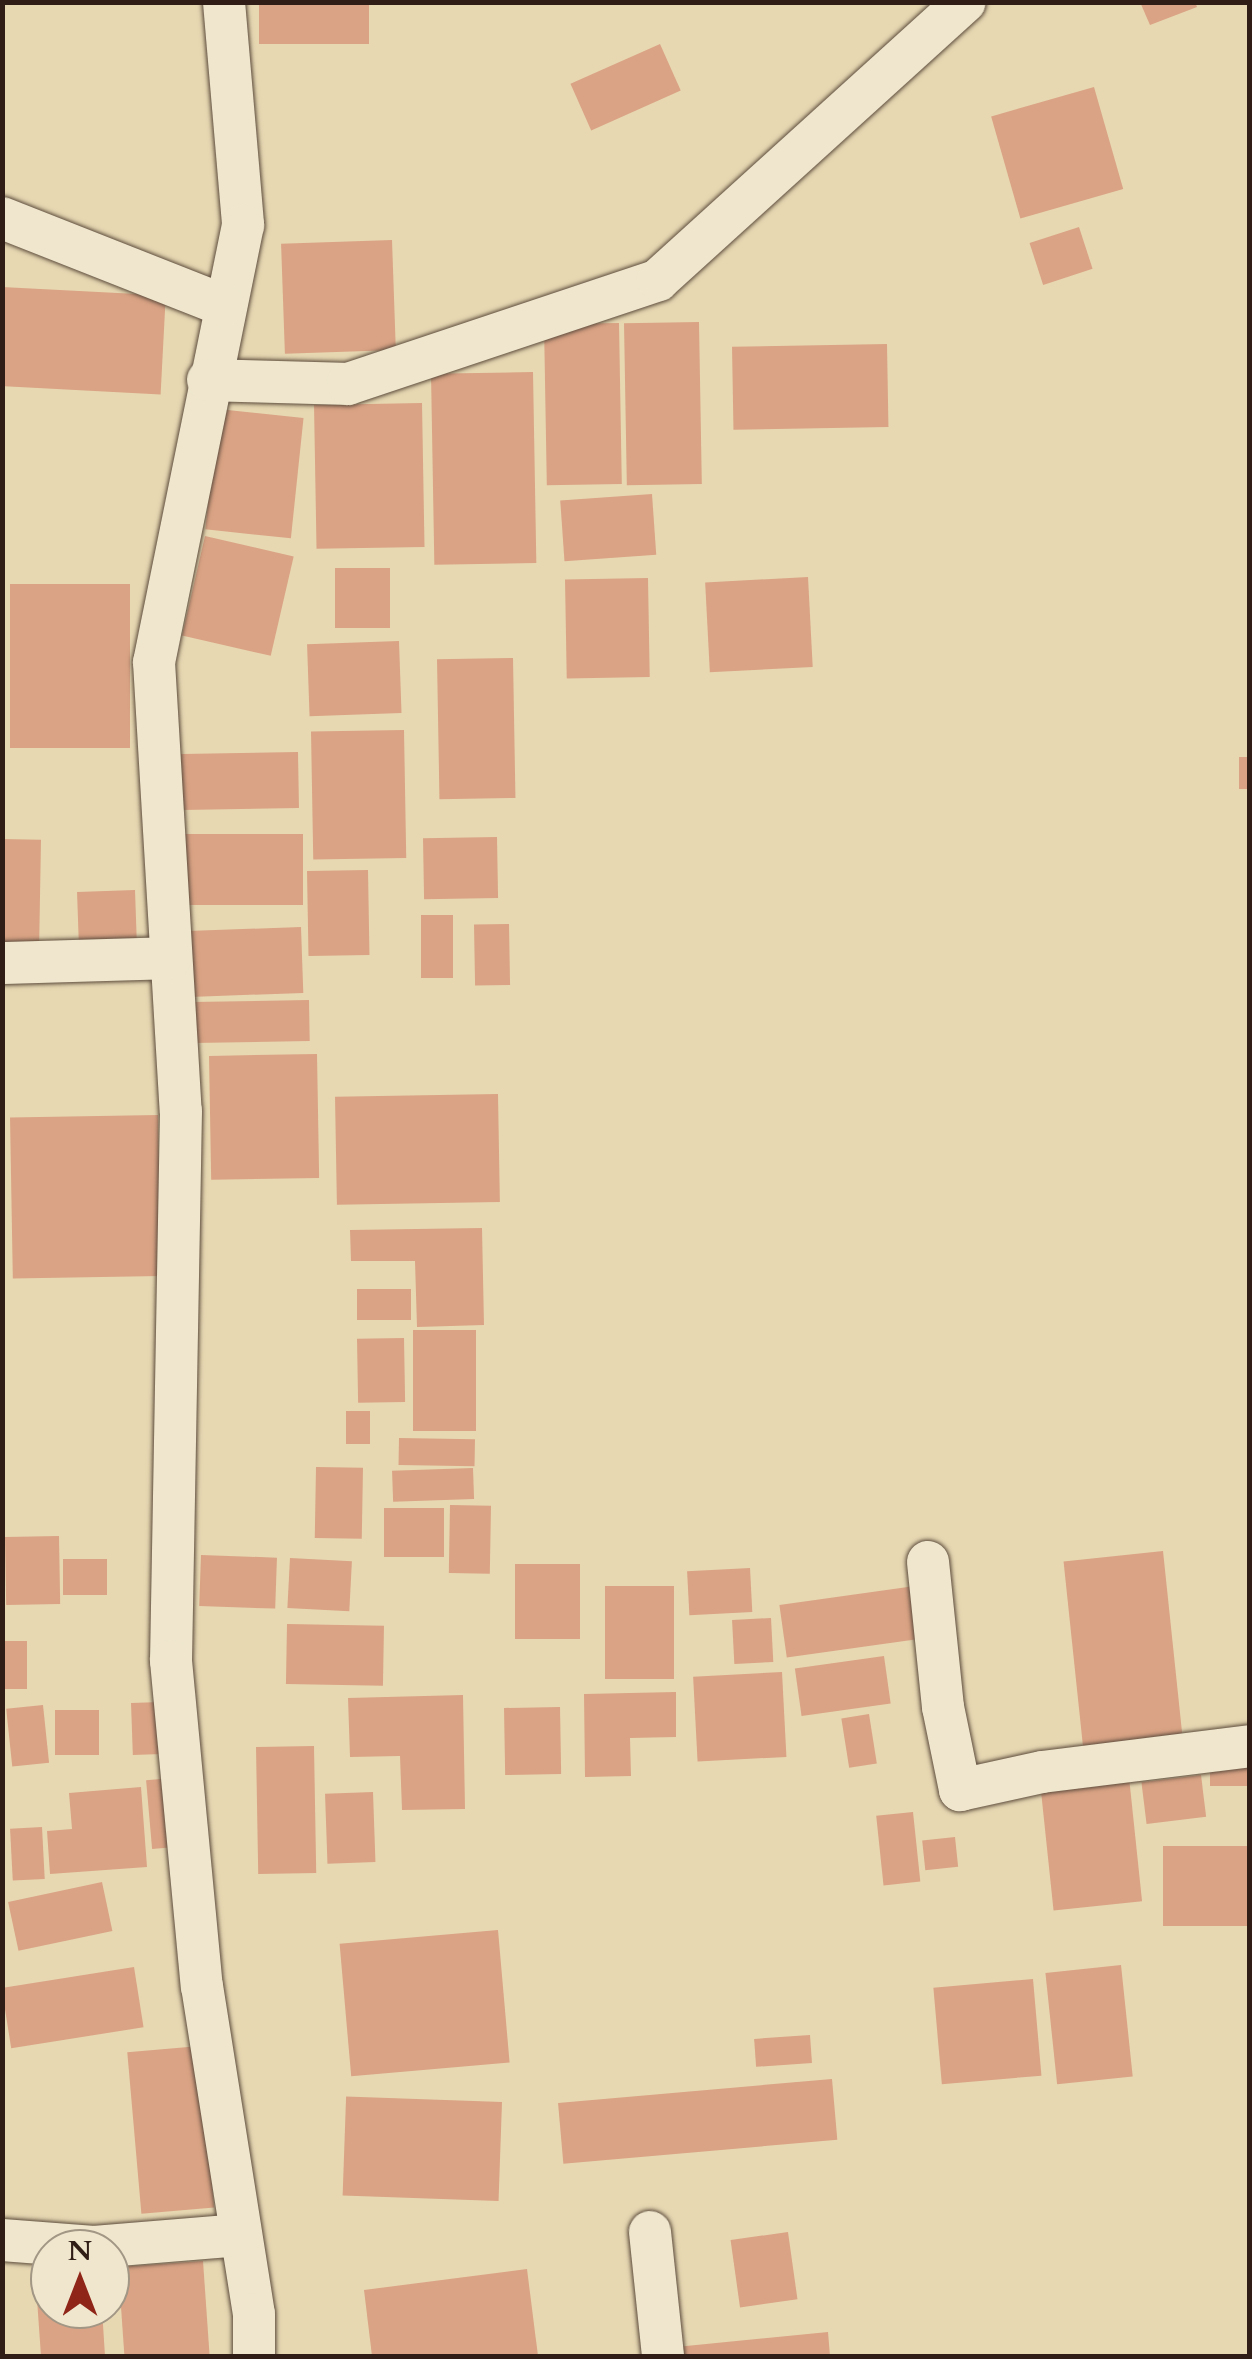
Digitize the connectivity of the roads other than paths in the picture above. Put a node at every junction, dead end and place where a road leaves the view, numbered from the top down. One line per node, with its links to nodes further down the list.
1 (224, 2): 4 (street)
2 (965, 2): 5 (street)
3 (2, 218): 4 (street)
4 (223, 305): 5 (street)
5 (208, 380): 6 (street)
6 (170, 958): 7 (street); 11 (street)
7 (2, 962)
8 (928, 1562): 9 (street)
9 (1250, 1746)
10 (650, 2232): 14 (street)
11 (240, 2234): 12 (street); 13 (street)
12 (2, 2240)
13 (254, 2356)
14 (663, 2356)

